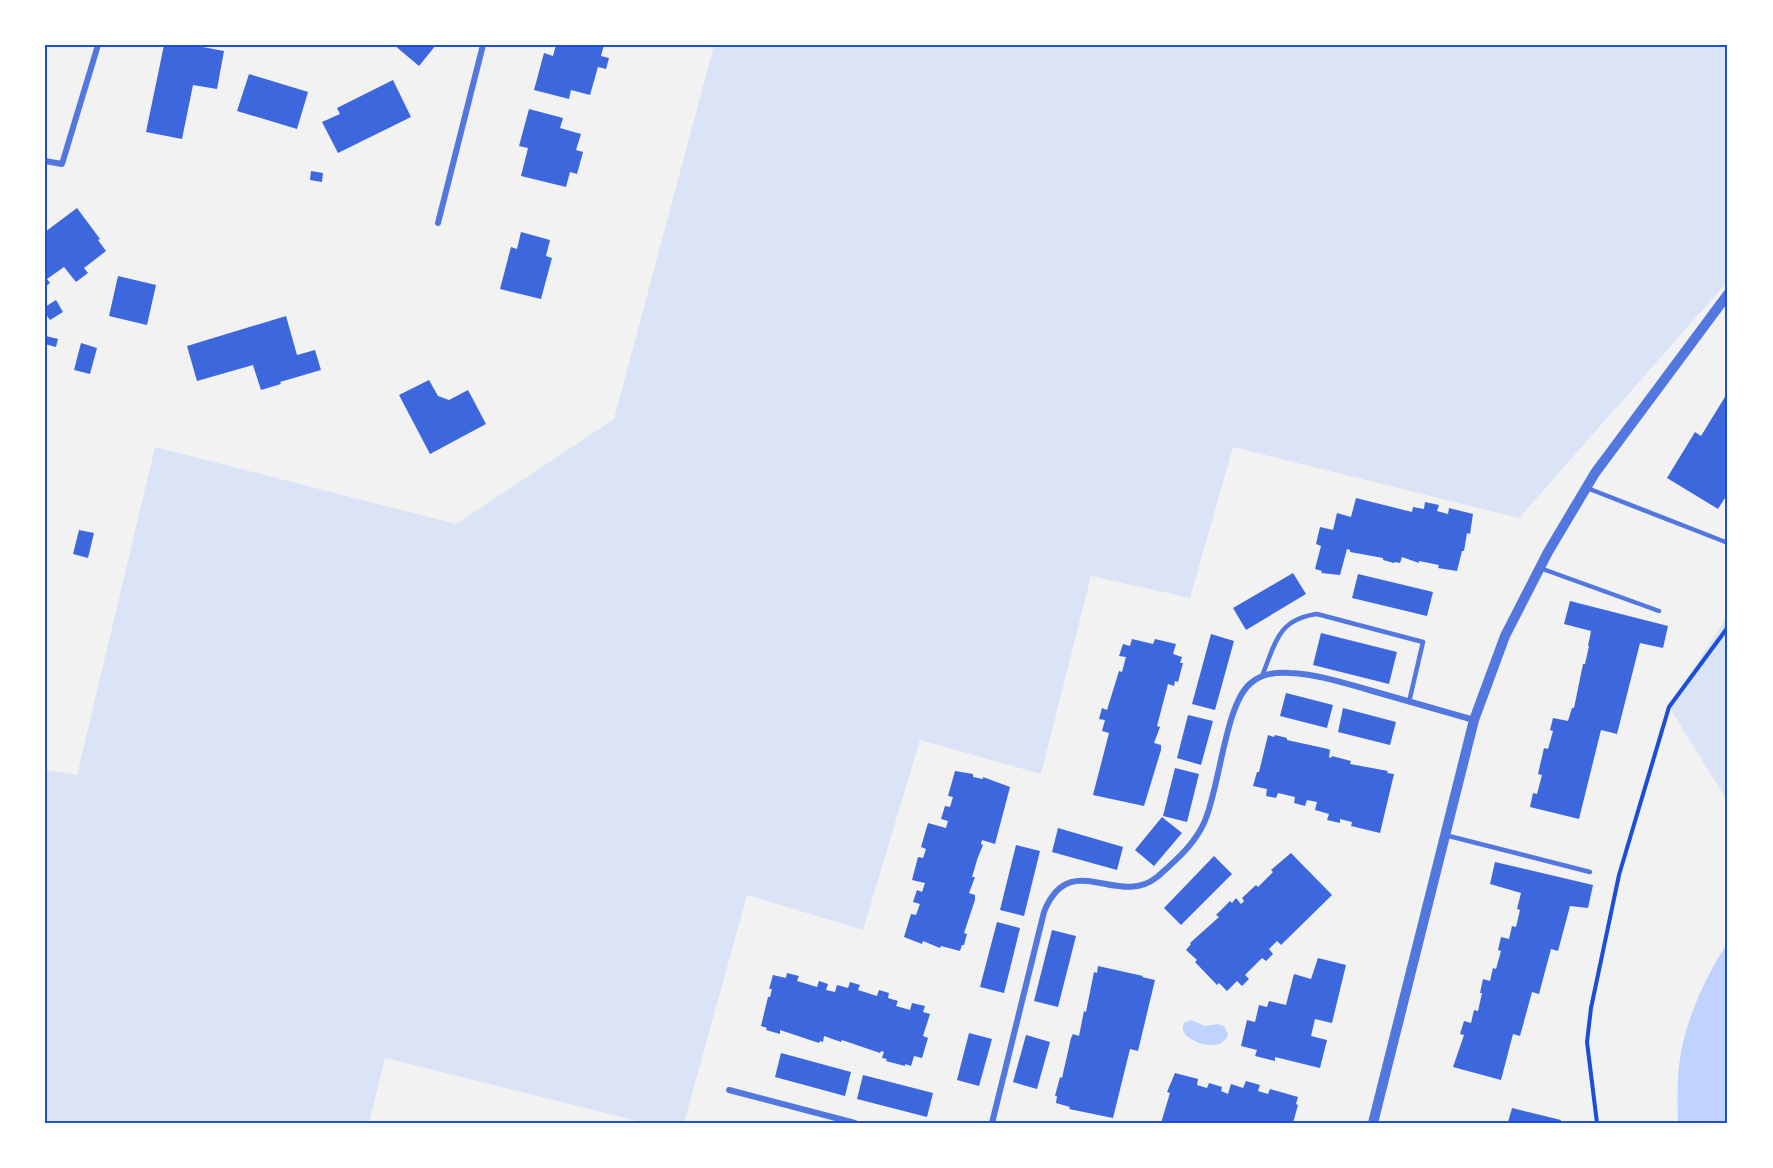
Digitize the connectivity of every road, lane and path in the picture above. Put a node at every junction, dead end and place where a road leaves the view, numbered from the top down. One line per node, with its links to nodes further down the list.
1 (98, 45): 3 (street)
2 (483, 45): 4 (street)
3 (45, 161)
4 (438, 223)
5 (1728, 294): 6 (street)
6 (1587, 488): 7 (lane); 8 (street)
7 (1728, 543)
8 (1540, 567): 9 (lane); 13 (street)
9 (1659, 611)
10 (1728, 627): 20 (path)
11 (1262, 676): 12 (street); 12 (lane); 18 (street)
12 (1409, 702): 13 (street)
13 (1474, 720): 14 (street)
14 (1445, 835): 15 (lane); 19 (street)
15 (1590, 872)
16 (729, 1089): 17 (street)
17 (855, 1123)
18 (992, 1123)
19 (1373, 1123)
20 (1597, 1123)

